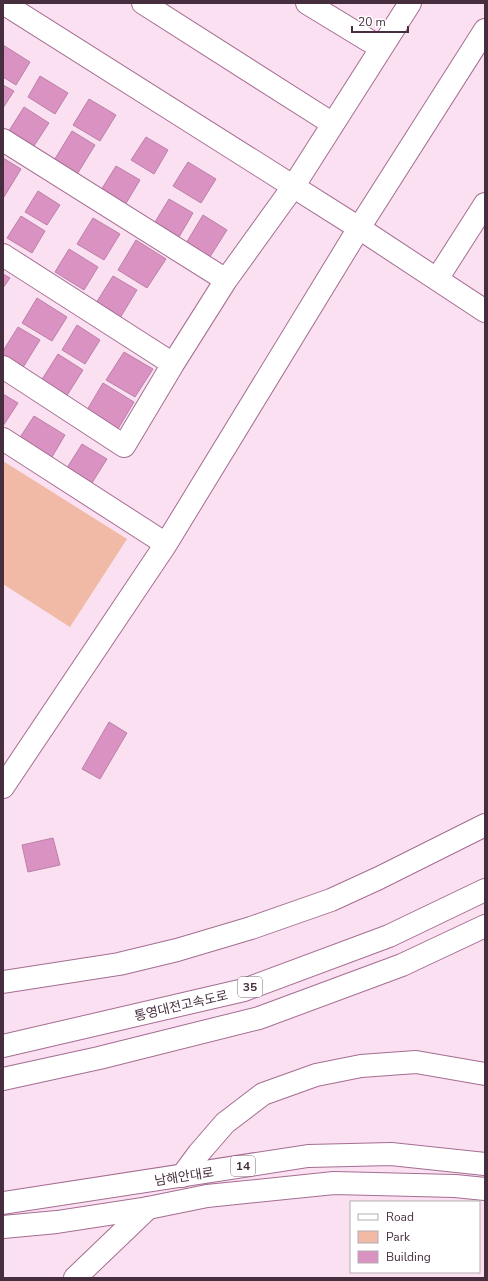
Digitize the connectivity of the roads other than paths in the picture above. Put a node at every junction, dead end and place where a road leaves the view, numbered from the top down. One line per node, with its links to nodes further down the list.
1 (3, 3): 9 (main road)
2 (143, 3): 7 (main road)
3 (308, 3): 6 (main road)
4 (410, 3): 6 (main road)
5 (485, 30): 11 (main road)
6 (381, 48): 7 (main road)
7 (333, 124): 9 (main road)
8 (3, 140): 14 (main road)
9 (293, 187): 11 (main road); 14 (main road)
10 (485, 204): 13 (main road)
11 (359, 228): 13 (main road); 19 (main road)
12 (3, 255): 16 (main road)
13 (437, 279): 15 (main road)
14 (226, 280): 16 (main road)
15 (485, 311)
16 (173, 364): 17 (main road)
17 (3, 367)
18 (3, 439): 19 (main road)
19 (166, 544): 20 (main road)
20 (3, 787)
21 (485, 825): 24 (main road)
22 (485, 890): 25 (main road, 통영대전고속도로 / 35)
23 (485, 926): 27 (main road, 35)
24 (3, 982)
25 (3, 1046)
26 (485, 1074): 29 (main road)
27 (3, 1079)
28 (485, 1164): 29 (main road, 남해안대로 / 14)
29 (182, 1176): 31 (main road, 남해안대로 / 14)
30 (485, 1189): 32 (main road, 남해안대로 / 14)
31 (3, 1203)
32 (148, 1208): 33 (main road, 남해안대로 / 14); 34 (main road)
33 (3, 1227)
34 (75, 1278)

